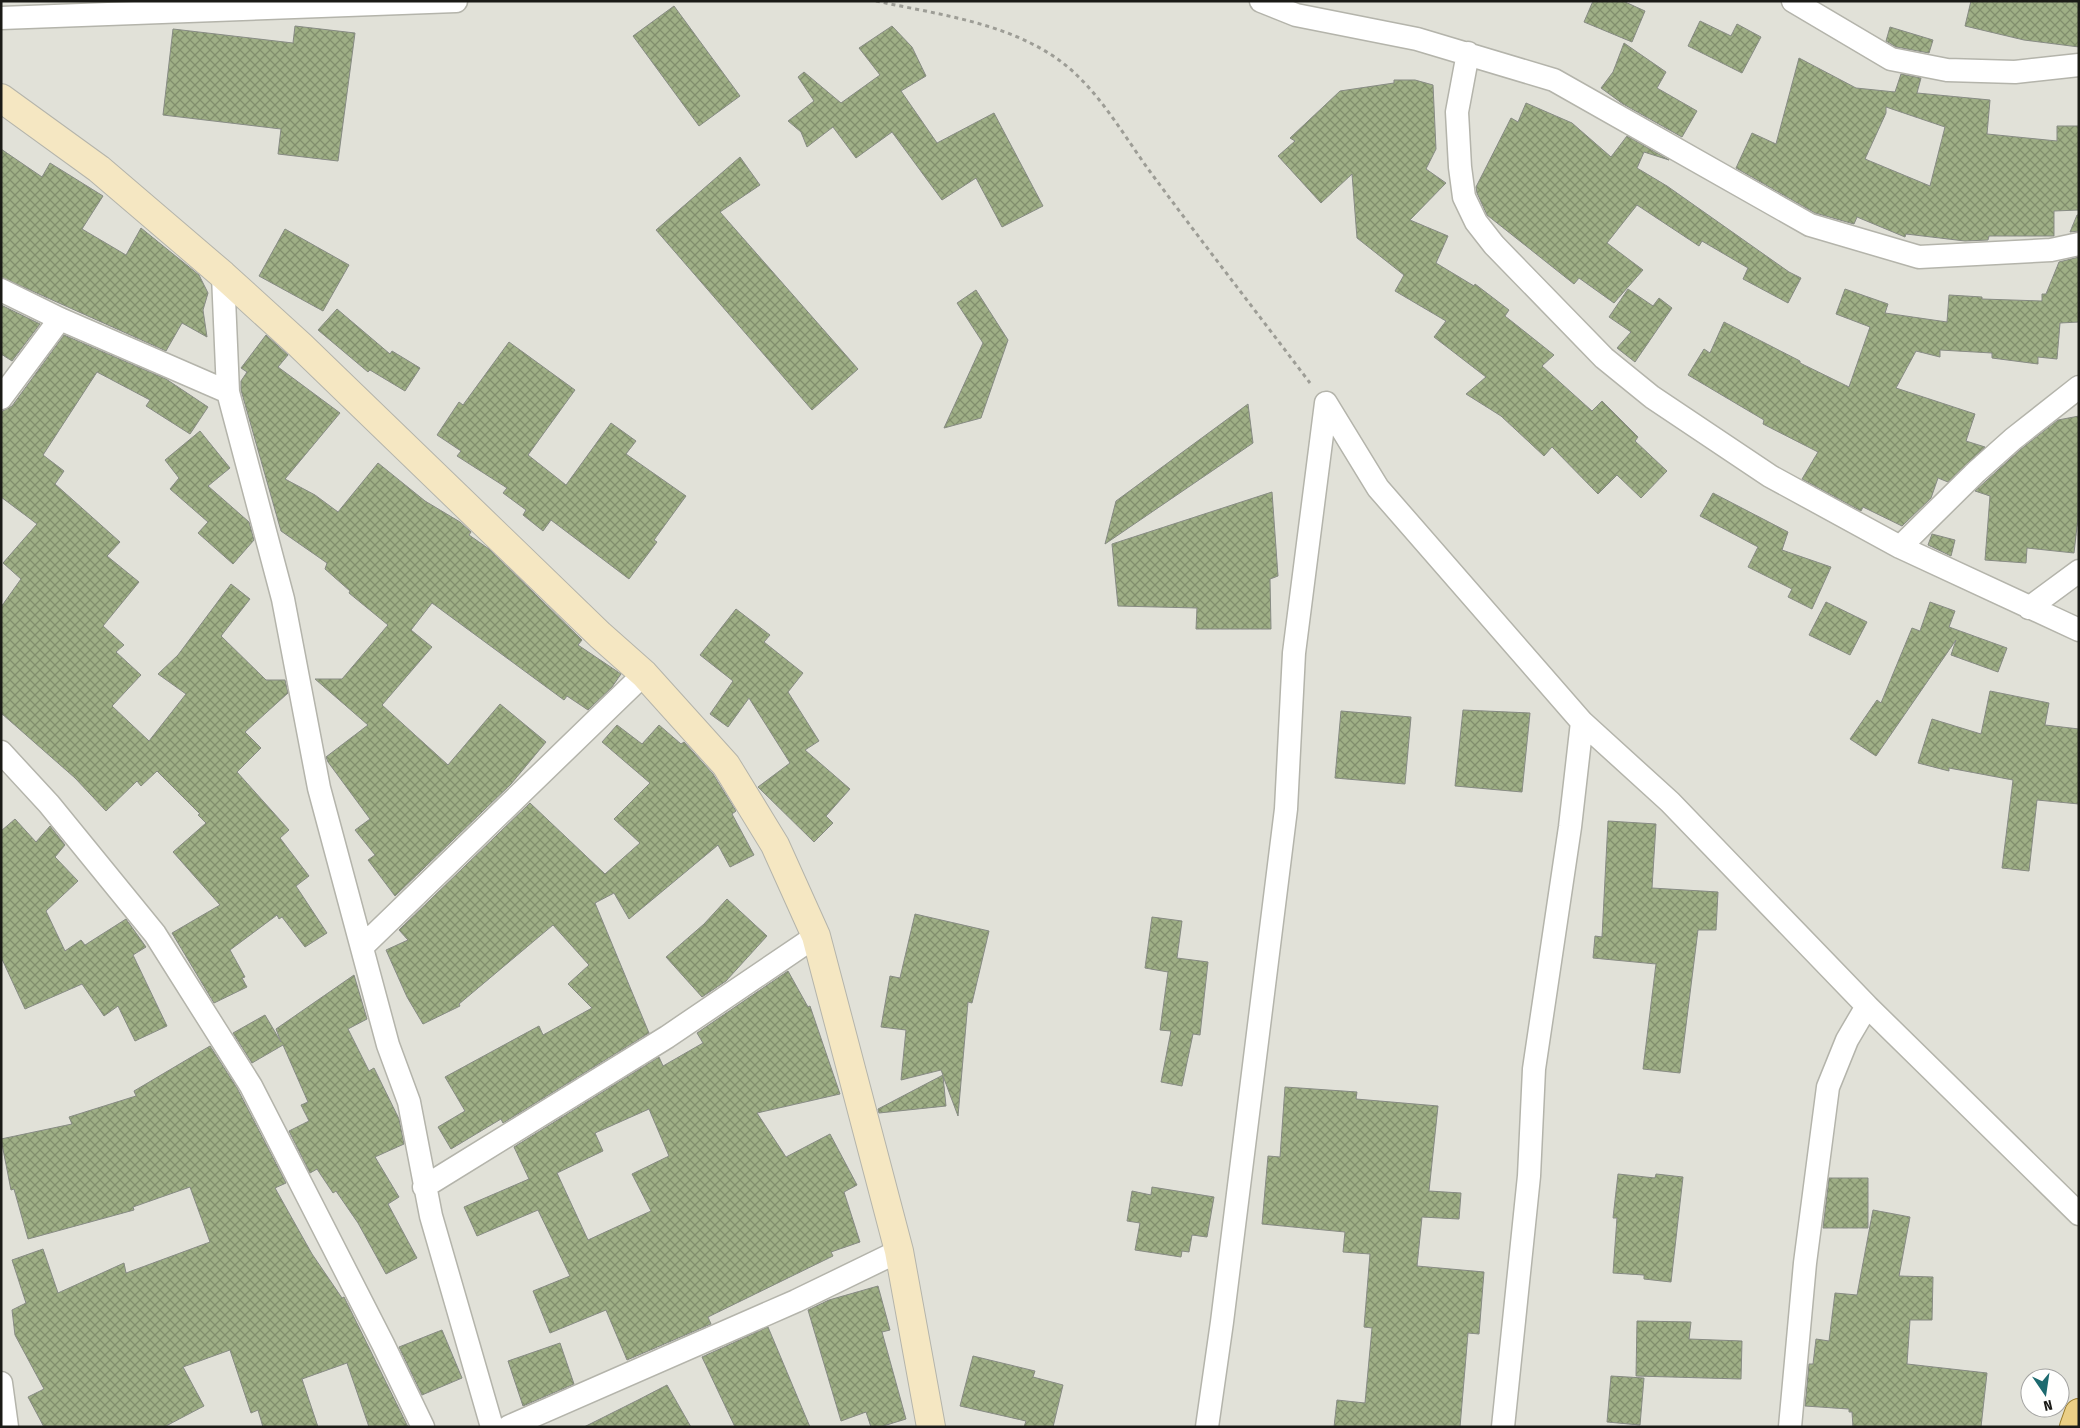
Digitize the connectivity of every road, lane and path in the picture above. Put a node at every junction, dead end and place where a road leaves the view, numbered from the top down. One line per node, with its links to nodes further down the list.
1 (456, 1): 5 (street)
2 (876, 1): 16 (path)
3 (1261, 1): 6 (street)
4 (1793, 1): 7 (street)
5 (1, 18)
6 (1468, 53): 9 (street); 17 (street)
7 (2079, 65)
8 (1, 98): 10 (street)
9 (2079, 244)
10 (224, 275): 14 (street); 21 (street)
11 (1, 290): 12 (street)
12 (60, 319): 14 (street); 15 (street)
13 (2079, 387): 17 (street)
14 (228, 392): 25 (street)
15 (1, 398)
16 (1326, 403): 22 (street); 37 (street)
17 (1900, 547): 19 (street)
18 (2079, 572): 19 (street)
19 (2029, 608): 20 (street)
20 (2079, 630)
21 (644, 674): 24 (street); 25 (street)
22 (1582, 722): 26 (street); 38 (street)
23 (1, 752): 33 (street)
24 (816, 936): 27 (street); 29 (street)
25 (363, 946): 27 (street)
26 (1867, 1006): 28 (street); 39 (street)
27 (424, 1187): 34 (street)
28 (2079, 1214)
29 (899, 1251): 35 (street); 36 (street)
30 (1, 1383): 32 (street)
31 (2079, 1414): 40 (main road)
32 (7, 1427)
33 (423, 1427)
34 (492, 1427)
35 (508, 1427)
36 (931, 1427)
37 (1207, 1427)
38 (1503, 1427)
39 (1790, 1427)
40 (2074, 1427)

